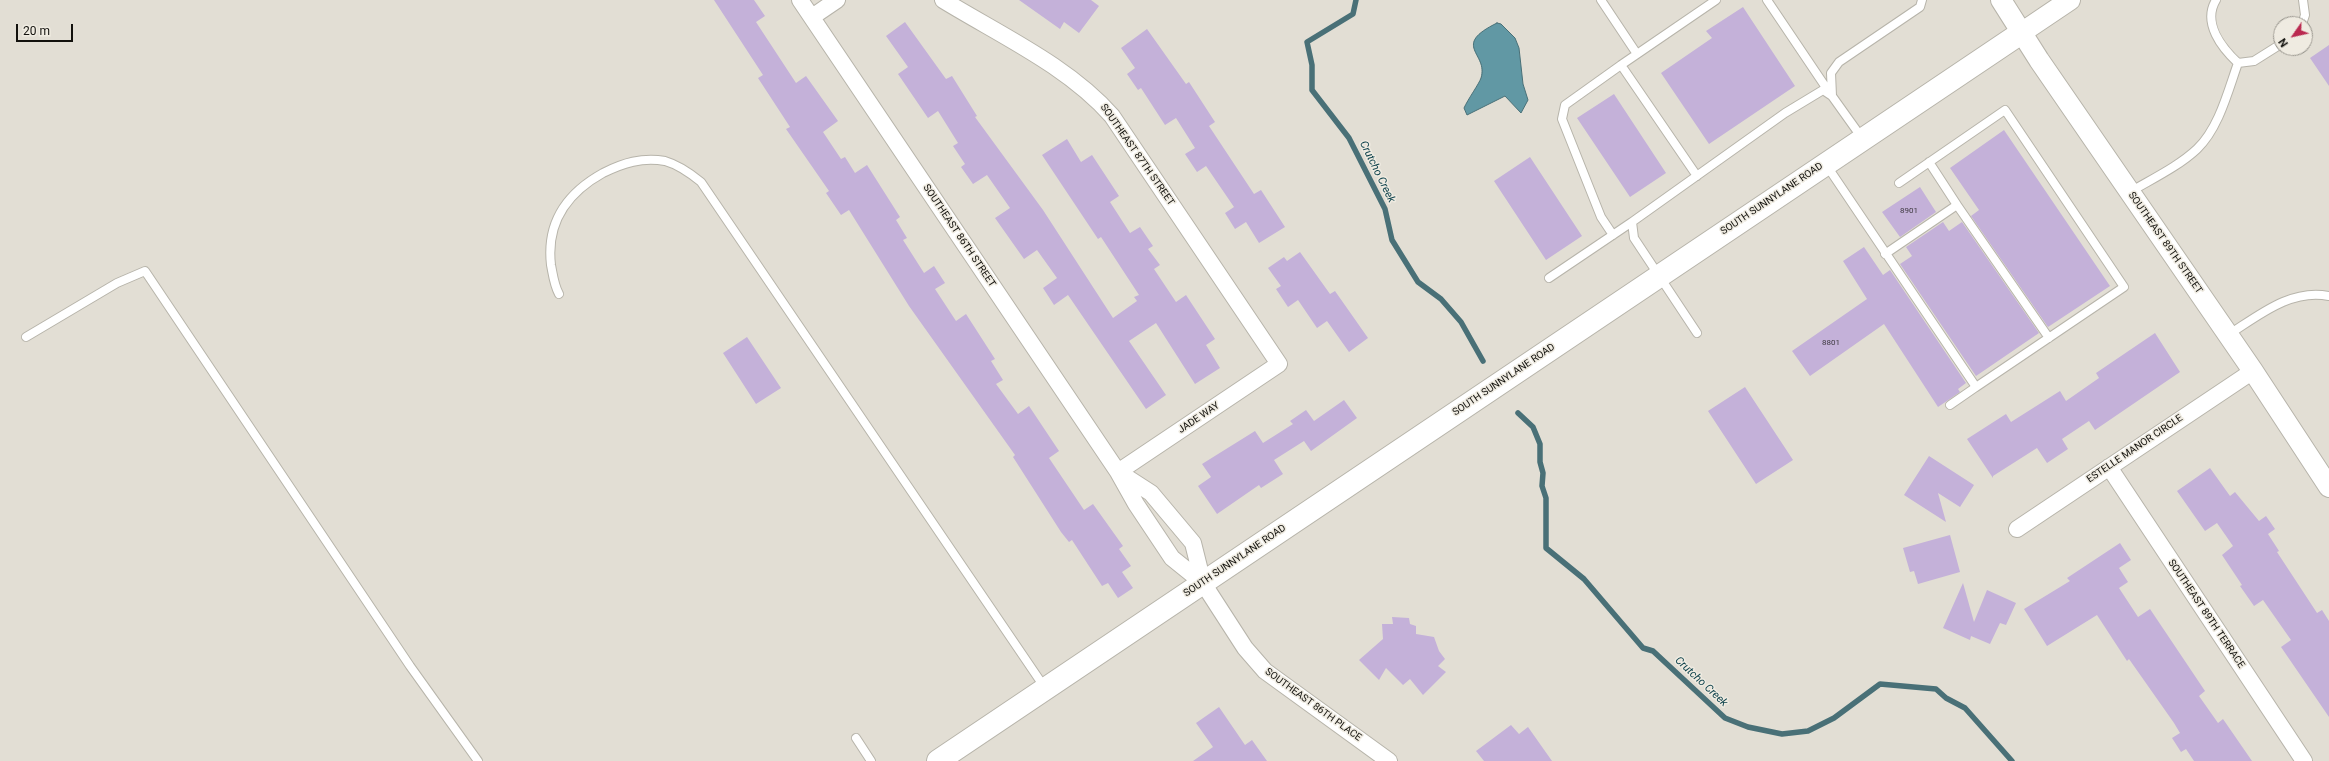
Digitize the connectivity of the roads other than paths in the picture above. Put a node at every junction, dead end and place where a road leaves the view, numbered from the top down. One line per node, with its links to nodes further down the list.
1 (800, 0): 13 (street, SOUTHEAST 86TH STREET)
2 (837, 0): 13 (street)
3 (943, 0): 38 (street, SOUTHEAST 87TH STREET)
4 (1601, 0): 16 (lane)
5 (1716, 0): 16 (lane)
6 (1767, 0): 19 (lane)
7 (1922, 0): 19 (lane)
8 (2002, 0): 14 (street, SOUTHEAST 89TH STREET)
9 (2070, 0): 14 (street, SOUTH SUNNYLANE ROAD)
10 (2216, 0): 17 (lane)
11 (2303, 0): 12 (lane)
12 (2305, 16)
13 (812, 17): 43 (street, SOUTHEAST 86TH STREET)
14 (2021, 33): 20 (main road, SOUTH SUNNYLANE ROAD); 25 (street, SOUTHEAST 89TH STREET)
15 (2273, 49): 17 (lane)
16 (1637, 54): 18 (lane)
17 (2238, 63): 25 (lane)
18 (1621, 65): 23 (lane); 28 (lane)
19 (1832, 96): 20 (lane); 23 (lane)
20 (1863, 139): 22 (main road, SOUTH SUNNYLANE ROAD)
21 (1929, 162): 24 (lane); 26 (lane); 37 (lane)
22 (1826, 163): 29 (lane); 30 (main road, SOUTH SUNNYLANE ROAD)
23 (1697, 176): 27 (lane)
24 (1898, 183)
25 (2130, 192): 35 (street, SOUTHEAST 89TH STREET)
26 (1957, 205): 29 (lane); 37 (lane)
27 (1632, 222): 28 (lane); 30 (lane)
28 (1613, 235): 31 (lane)
29 (1885, 254): 40 (lane)
30 (1658, 276): 34 (lane); 46 (main road, SOUTH SUNNYLANE ROAD)
31 (1549, 278)
32 (559, 294): 47 (lane)
33 (2329, 296): 35 (lane)
34 (1697, 332)
35 (2228, 335): 39 (street, SOUTHEAST 89TH STREET)
36 (26, 338): 49 (lane)
37 (2049, 338): 40 (lane)
38 (1280, 364): 43 (street, JADE WAY)
39 (2253, 371): 42 (street, ESTELLE MANOR CIRCLE); 44 (street, SOUTHEAST 89TH STREET)
40 (1976, 387): 41 (lane)
41 (1950, 405)
42 (2109, 466): 45 (street, ESTELLE MANOR CIRCLE); 53 (street, SOUTHEAST 89TH TERRACE)
43 (1118, 472): 46 (street, SOUTHEAST 86TH STREET); 46 (street, SOUTHEAST 86TH STREET)
44 (2329, 487)
45 (2017, 529)
46 (1203, 583): 47 (main road, SOUTH SUNNYLANE ROAD); 52 (street, SOUTHEAST 86TH PLACE)
47 (1046, 688): 51 (main road, SOUTH SUNNYLANE ROAD)
48 (856, 738): 50 (lane)
49 (478, 761)
50 (871, 761)
51 (938, 761)
52 (1389, 761)
53 (2304, 761)

